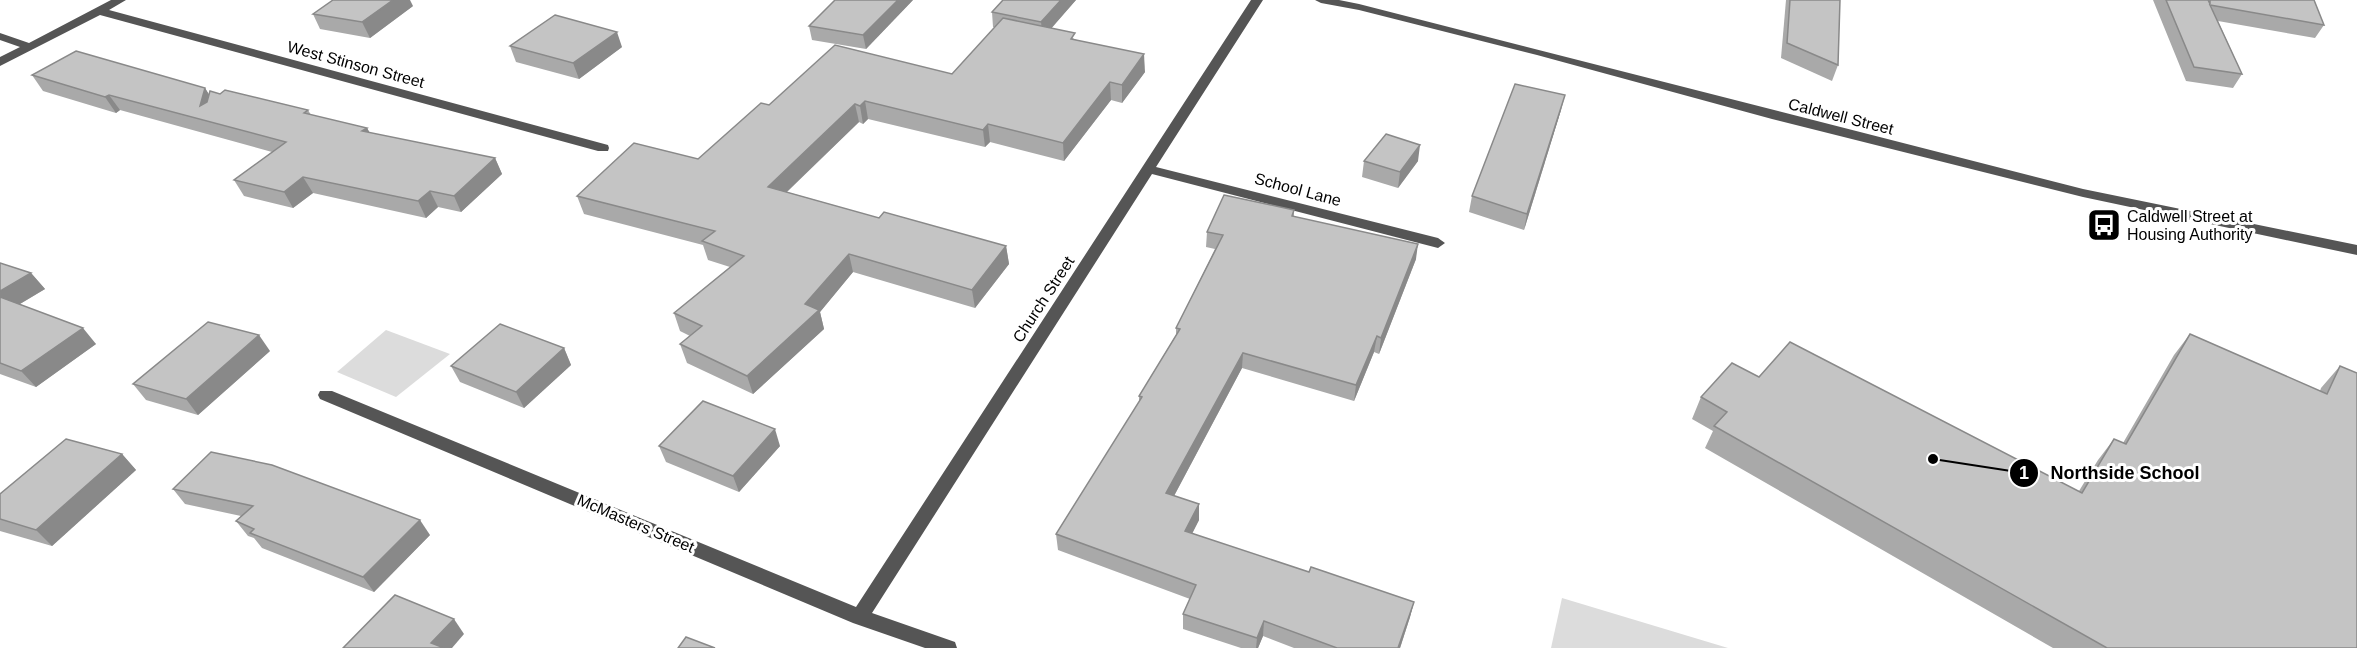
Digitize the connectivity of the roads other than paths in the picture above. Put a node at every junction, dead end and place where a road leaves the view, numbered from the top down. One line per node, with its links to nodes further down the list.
1 (120, 0): 4 (street)
2 (1257, 0): 9 (street, Church Street)
3 (1321, 0): 11 (street, Caldwell Street)
4 (100, 11): 6 (street); 8 (street, West Stinson Street)
5 (0, 36): 6 (street)
6 (30, 47): 7 (street)
7 (0, 62)
8 (603, 148)
9 (1148, 169): 10 (street, School Lane); 13 (street, Church Street)
10 (1438, 243)
11 (2357, 250)
12 (326, 395): 13 (street, McMasters Street)
13 (860, 616): 14 (street, McMasters Street)
14 (948, 648)

